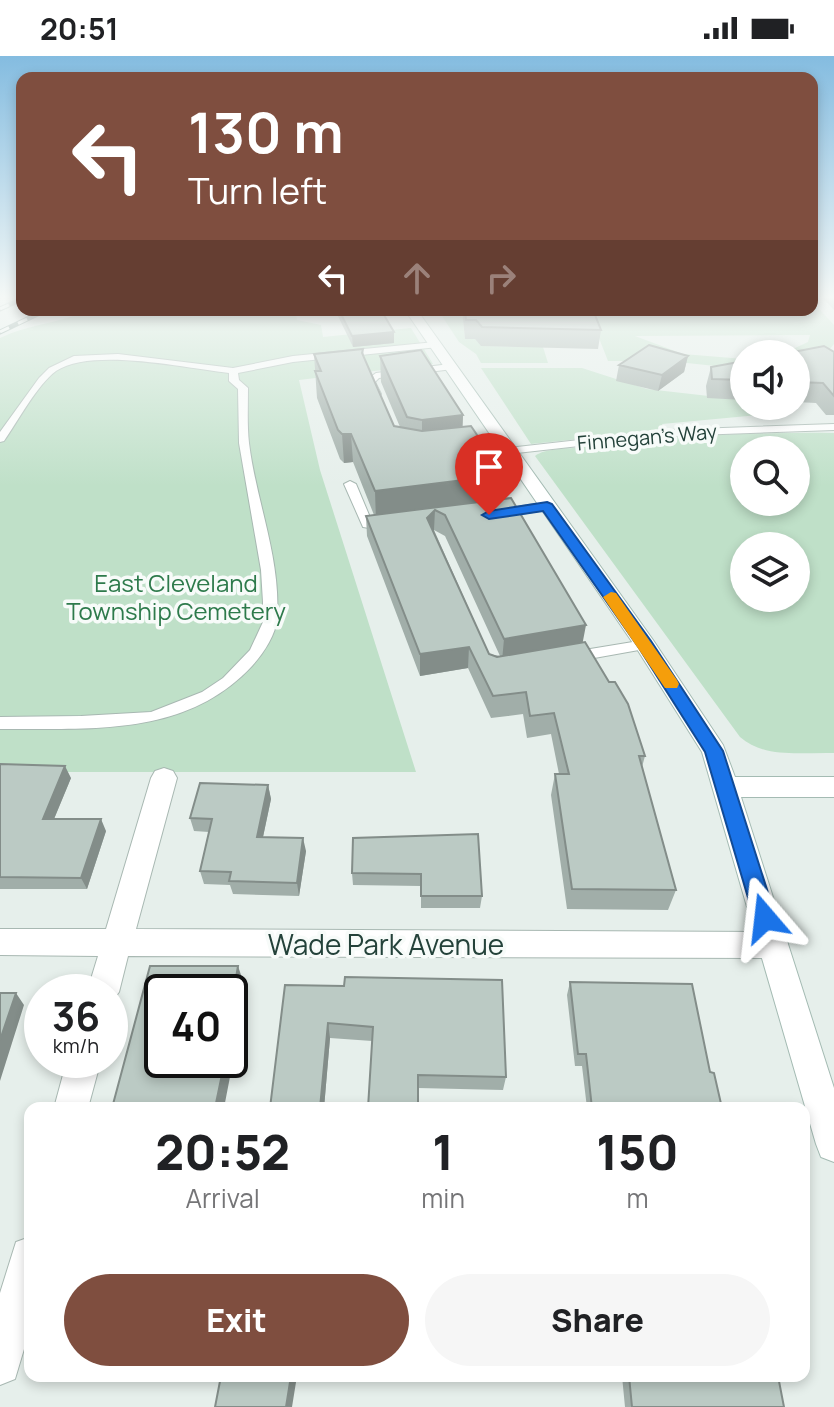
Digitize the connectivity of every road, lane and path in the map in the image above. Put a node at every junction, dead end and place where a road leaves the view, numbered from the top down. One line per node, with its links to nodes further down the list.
1 (74, 359): 9 (lane)
2 (135, 359): 6 (lane)
3 (293, 359): 6 (lane)
4 (445, 359): 5 (street)
5 (450, 367): 7 (lane); 10 (street)
6 (233, 371): 18 (lane)
7 (382, 409)
8 (834, 427): 10 (lane, Finnegan's Way)
9 (0, 439)
10 (506, 448): 11 (lane, Finnegan's Way); 13 (street)
11 (449, 451)
12 (350, 484): 15 (lane)
13 (547, 506): 14 (lane); 16 (street)
14 (489, 515)
15 (389, 528)
16 (645, 645): 17 (lane); 20 (street)
17 (558, 659)
18 (0, 723)
19 (164, 778): 23 (street)
20 (726, 787): 21 (street); 24 (street)
21 (834, 787)
22 (0, 942): 23 (street, Wade Park Avenue)
23 (117, 943): 24 (street, Wade Park Avenue); 25 (street)
24 (773, 945): 28 (street)
25 (108, 974)
26 (79, 1078): 27 (street)
27 (73, 1102)
28 (834, 1144)
29 (24, 1278): 30 (street)
30 (0, 1364)

